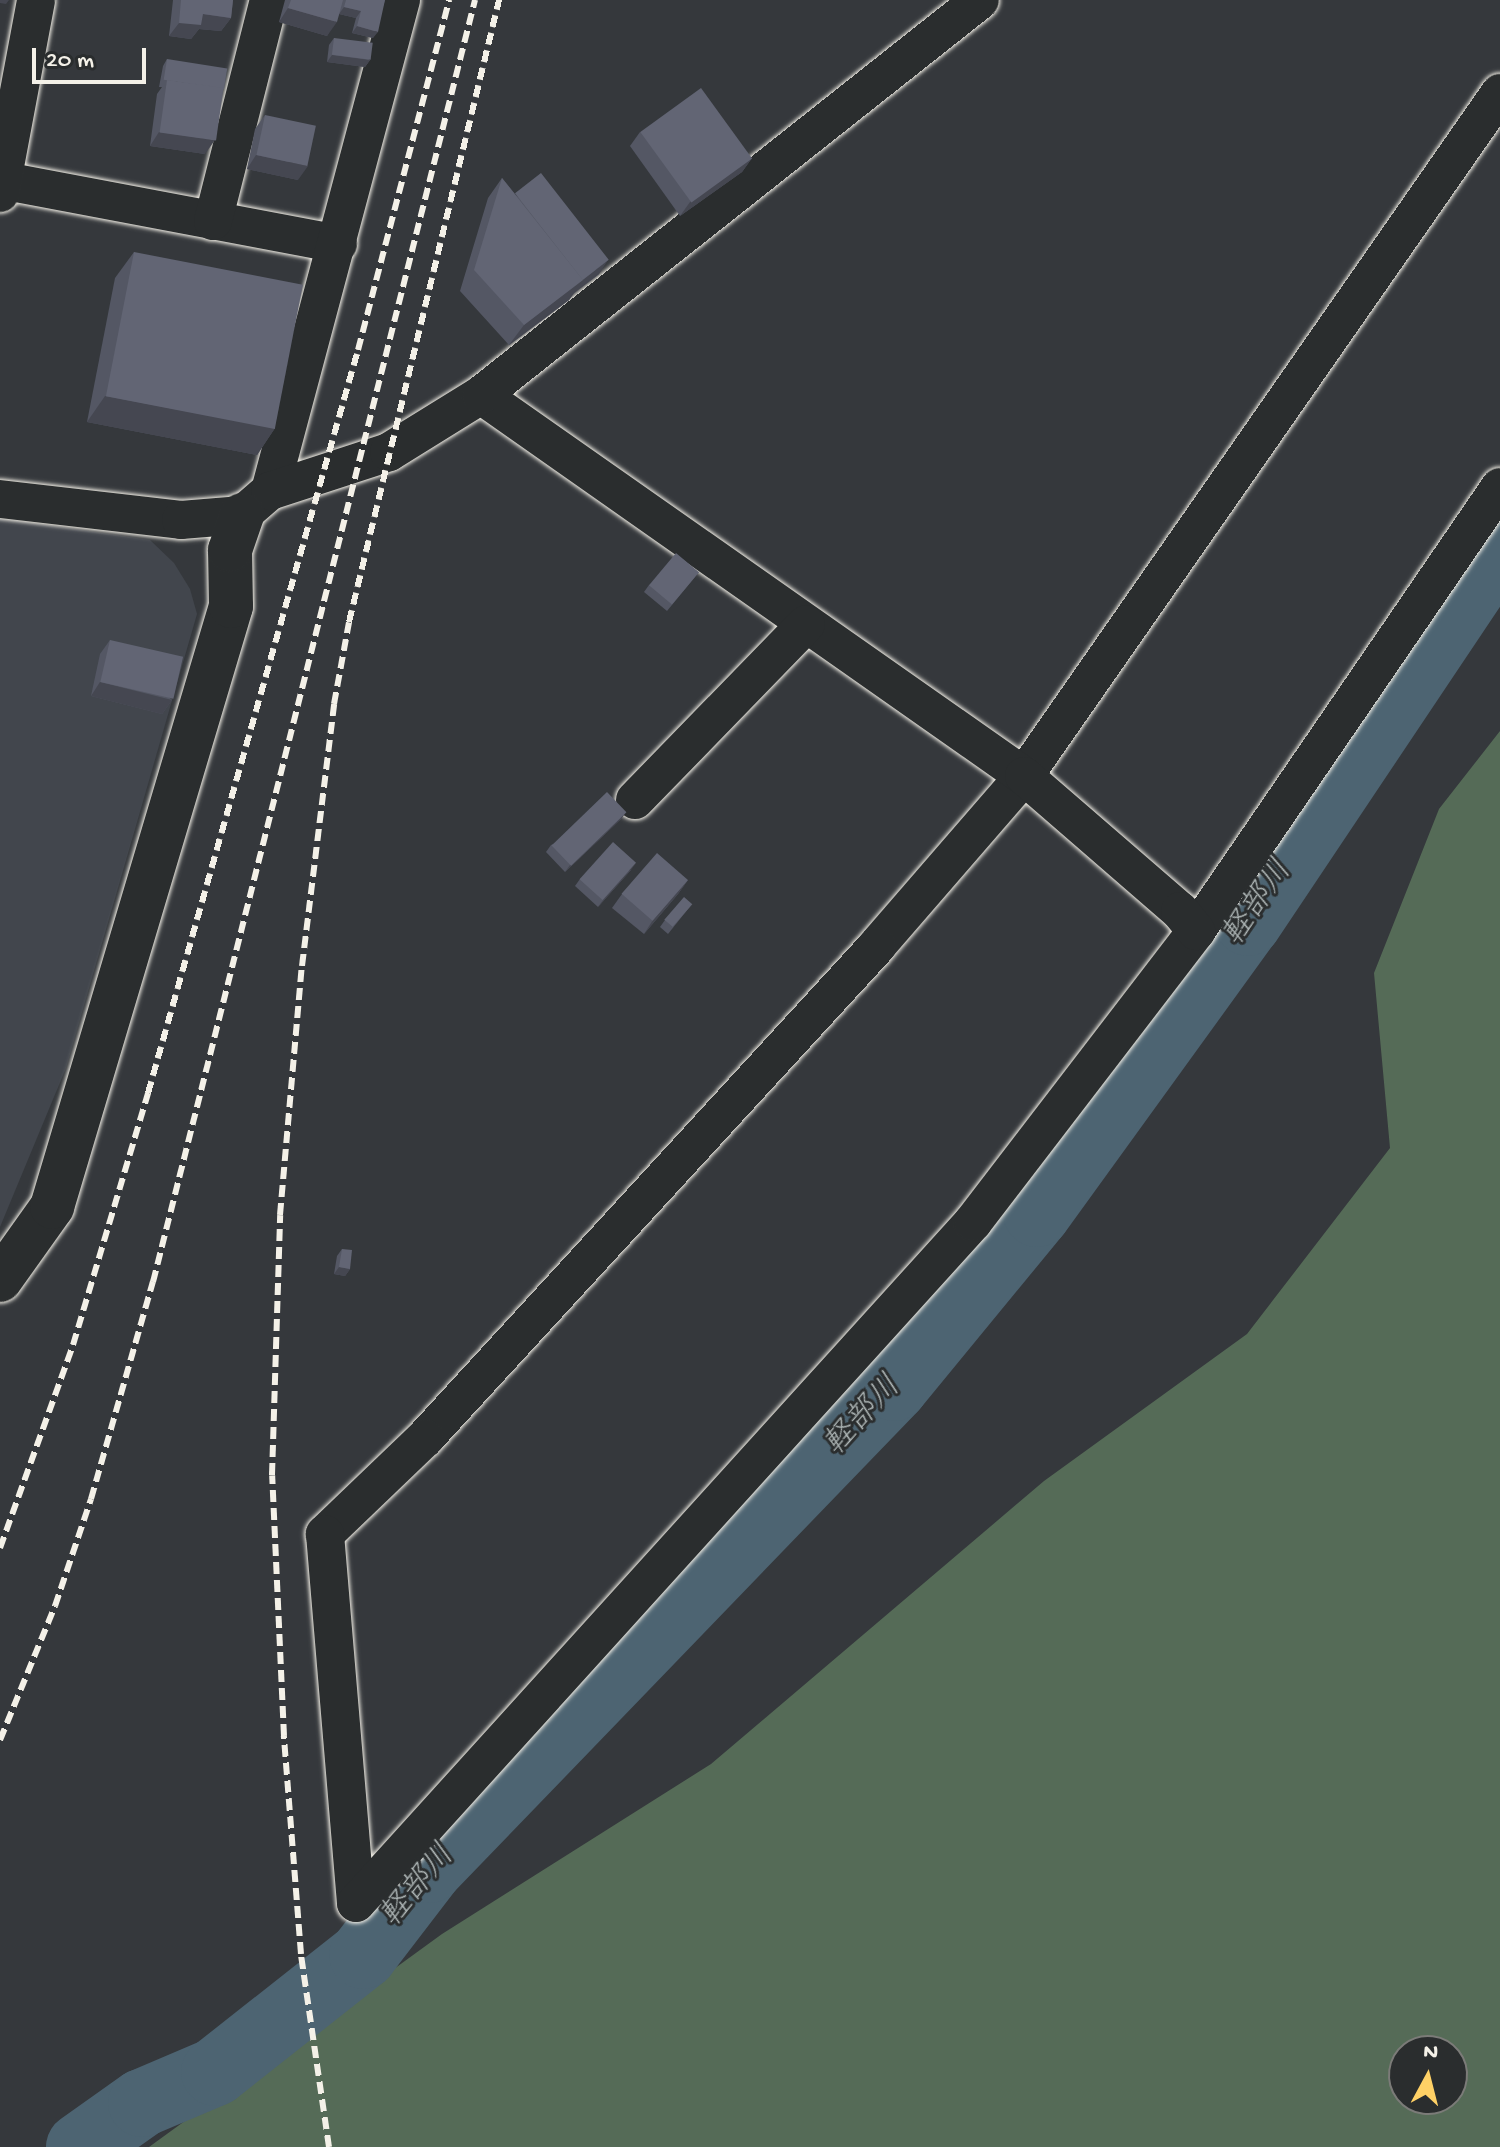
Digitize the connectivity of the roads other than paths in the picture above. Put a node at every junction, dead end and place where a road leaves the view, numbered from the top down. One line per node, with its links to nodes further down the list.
1 (36, 0): 6 (street)
2 (269, 0): 7 (street)
3 (401, 0): 8 (street)
4 (980, 0): 9 (street)
5 (1500, 93): 14 (street)
6 (1, 184): 7 (street)
7 (213, 221): 8 (street)
8 (338, 244): 12 (street)
9 (481, 395): 12 (street); 13 (street)
10 (1500, 487): 16 (street)
11 (0, 499): 12 (street)
12 (256, 503): 17 (street)
13 (806, 624): 14 (street); 15 (street)
14 (1024, 776): 16 (street); 16 (street)
15 (635, 800)
16 (1196, 931)
17 (0, 1280)

